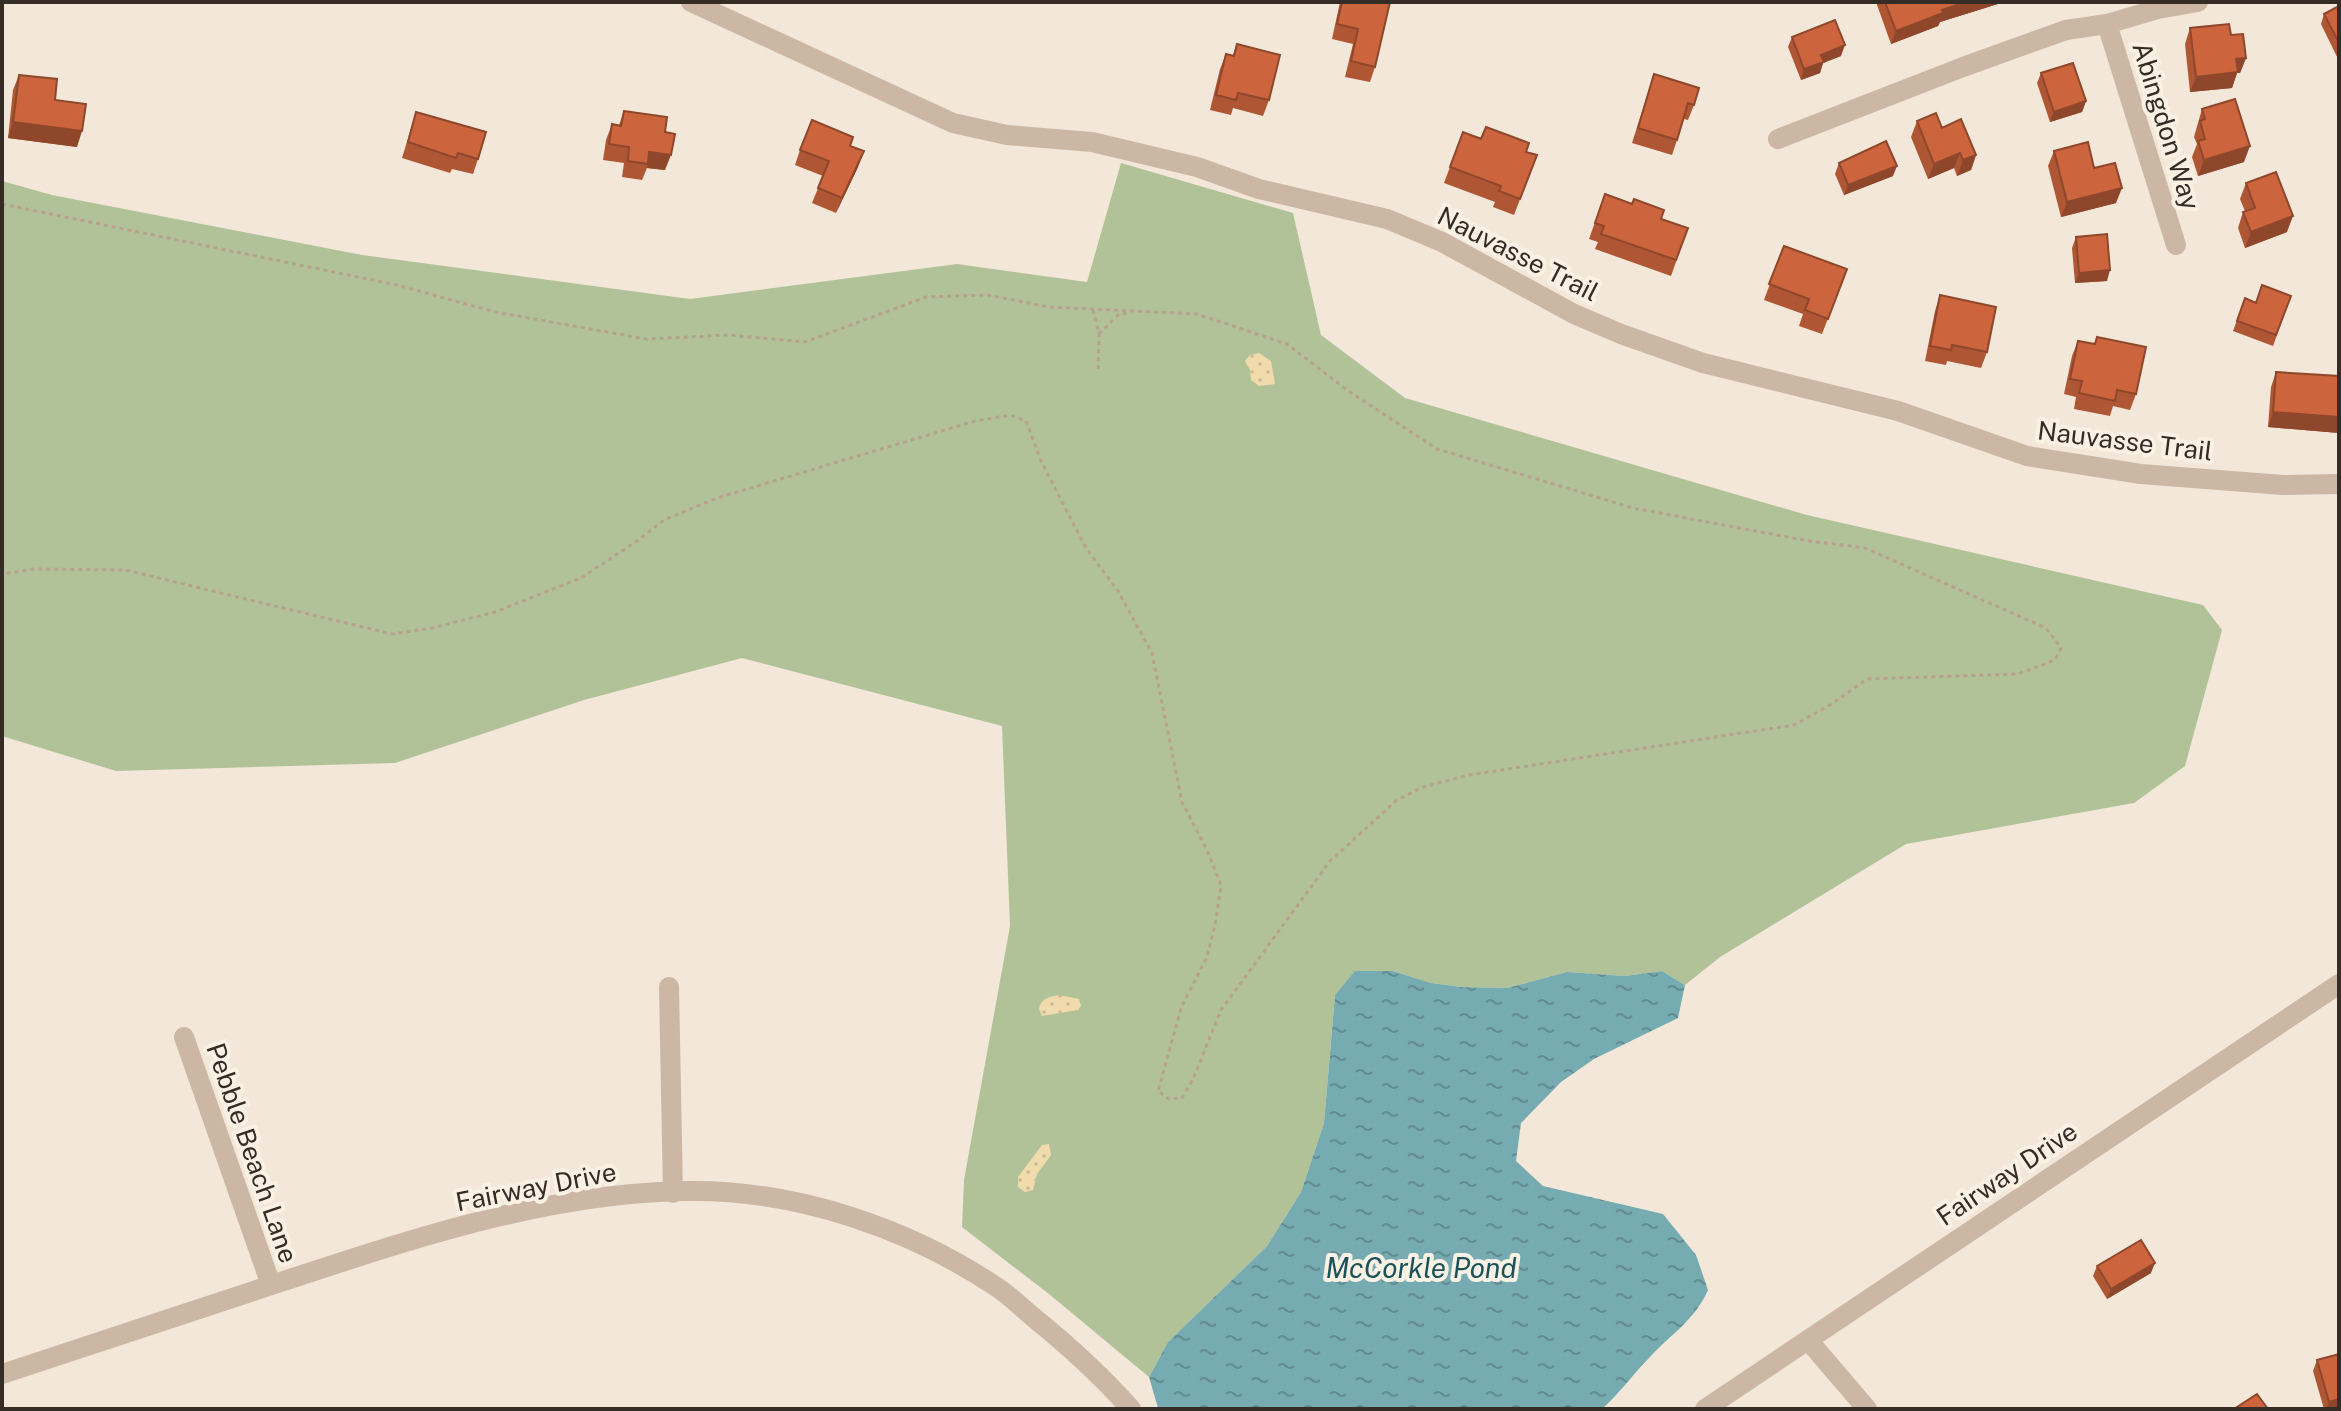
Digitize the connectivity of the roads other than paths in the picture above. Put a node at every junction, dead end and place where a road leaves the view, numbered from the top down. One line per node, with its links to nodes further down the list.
1 (691, 2): 6 (street, Nauvasse Trail)
2 (2198, 2): 3 (street)
3 (2107, 24): 4 (street); 5 (street, Abingdon Way)
4 (1778, 139)
5 (2176, 245)
6 (2339, 484)
7 (2339, 984): 12 (street, Fairway Drive)
8 (669, 987): 10 (street)
9 (184, 1037): 11 (street, Pebble Beach Lane)
10 (673, 1193): 11 (street, Fairway Drive); 14 (street, Fairway Drive)
11 (271, 1285): 13 (street, Fairway Drive)
12 (1808, 1340): 15 (street, Fairway Drive); 16 (street)
13 (2, 1374)
14 (1131, 1409)
15 (1705, 1409)
16 (1867, 1409)

